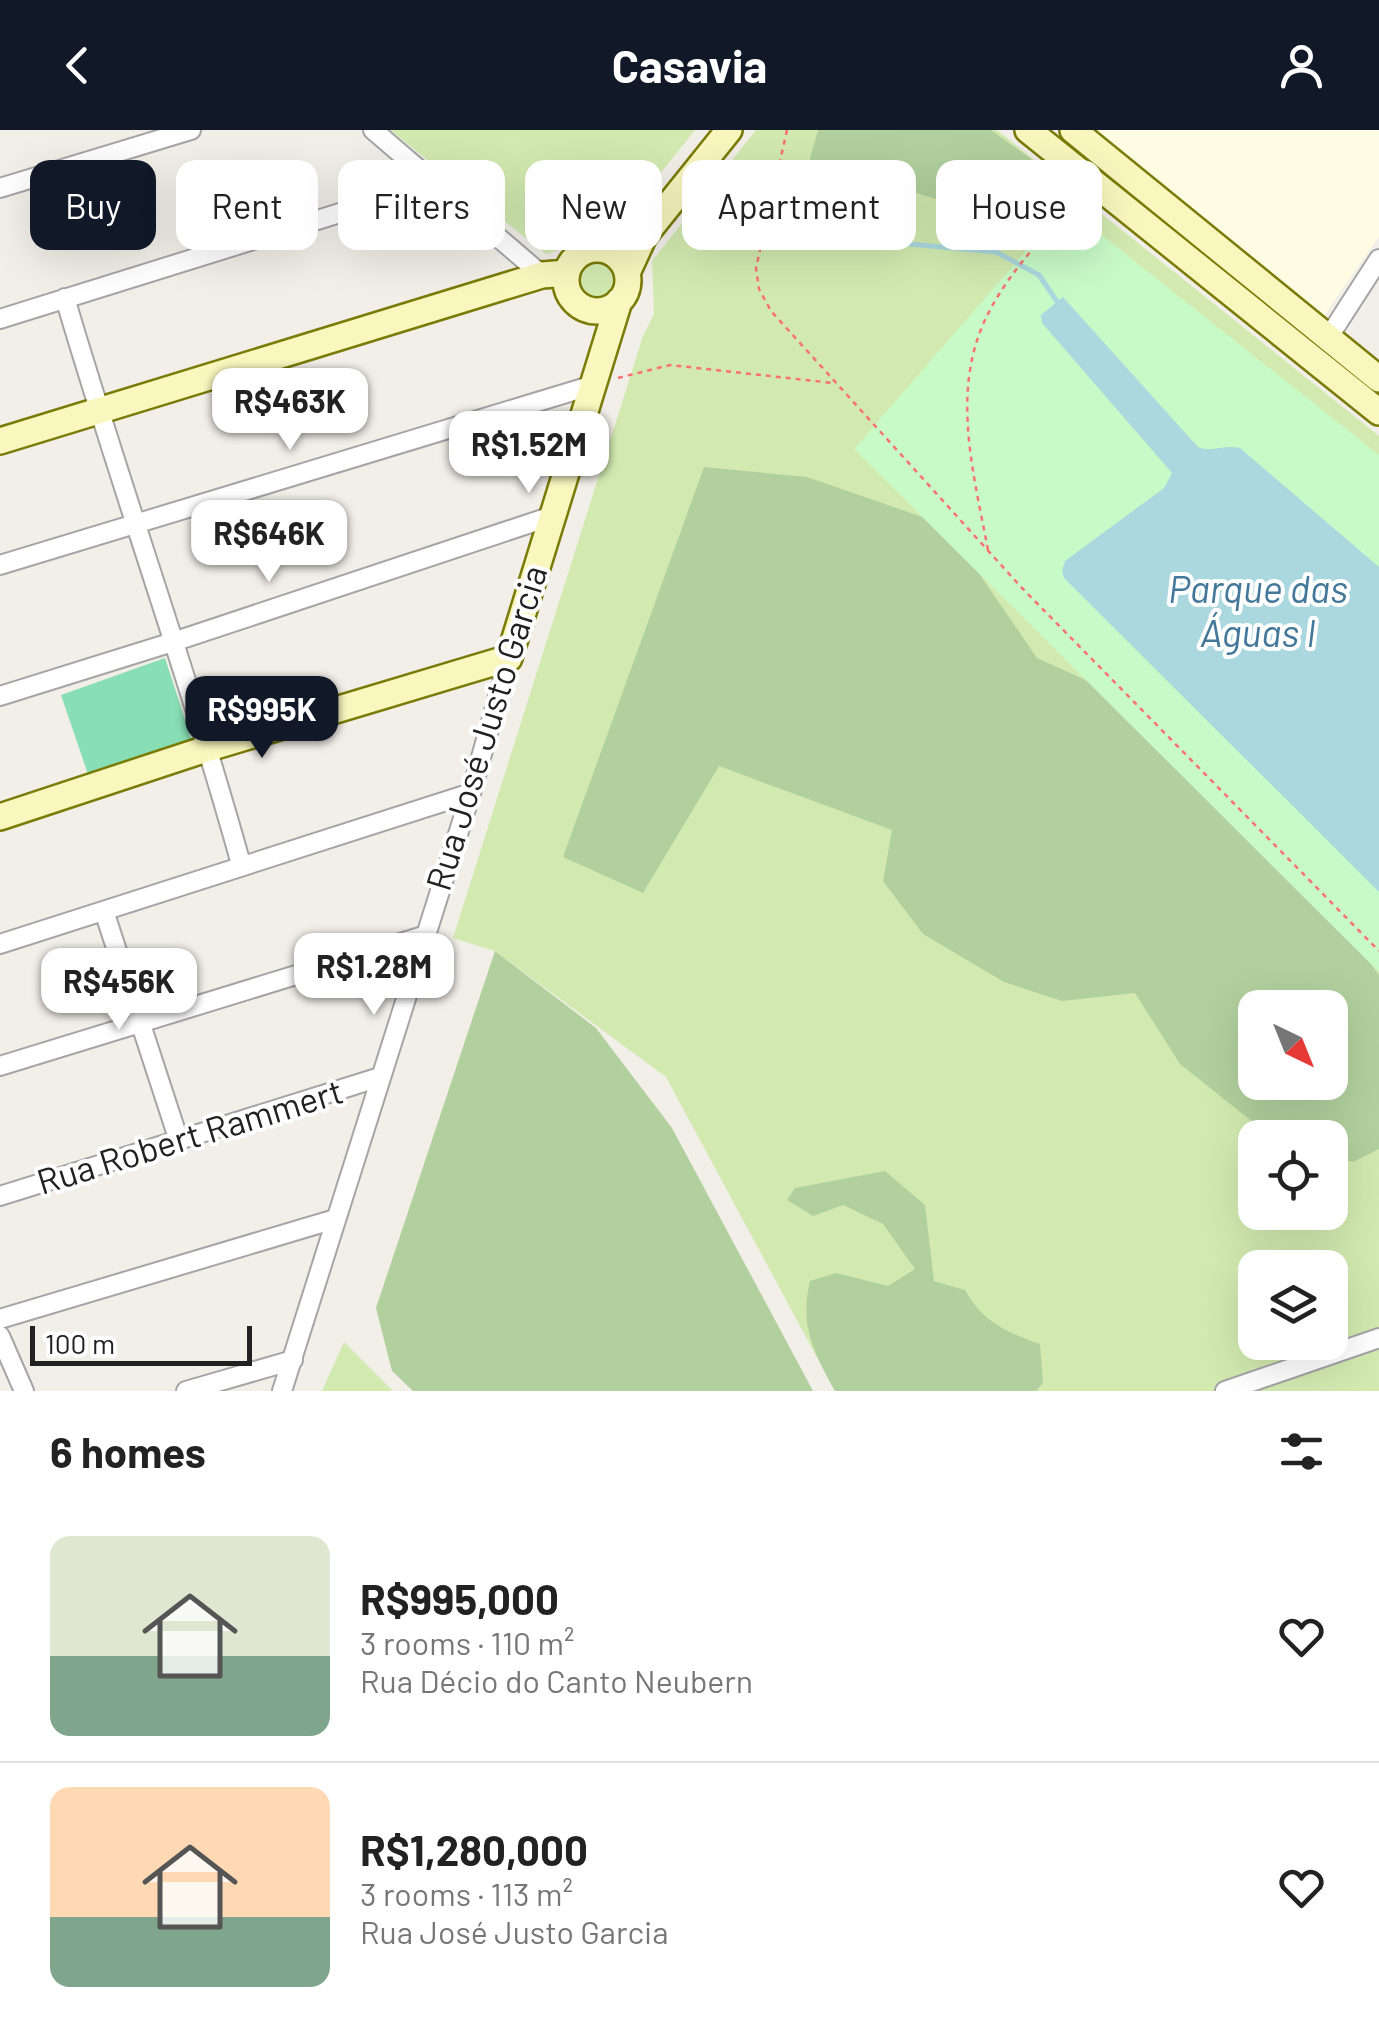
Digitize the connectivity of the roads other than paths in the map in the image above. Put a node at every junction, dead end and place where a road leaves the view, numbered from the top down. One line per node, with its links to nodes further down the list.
1 (191, 130): 7 (street)
2 (374, 130): 6 (street)
3 (729, 130): 9 (street)
4 (1028, 130): 25 (street)
5 (1073, 130): 21 (street)
6 (409, 160)
7 (0, 188)
8 (338, 213): 17 (street)
9 (662, 214)
10 (505, 236): 15 (street)
11 (595, 250): 15 (street)
12 (603, 250): 16 (street)
13 (638, 250): 16 (street)
14 (1379, 259): 21 (street)
15 (554, 274): 19 (street); 26 (street)
16 (627, 274): 18 (street)
17 (65, 298): 20 (street); 26 (street)
18 (619, 301): 19 (street); 22 (street, Rua José Justo Garcia)
19 (592, 310): 22 (street)
20 (0, 318)
21 (1328, 338): 23 (street)
22 (605, 351): 24 (street, Rua José Justo Garcia)
23 (1379, 379)
24 (593, 385): 28 (street, Rua José Justo Garcia); 29 (street)
25 (1379, 412)
26 (99, 413): 27 (street); 29 (street)
27 (0, 441)
28 (552, 516): 31 (street); 32 (street, Rua José Justo Garcia)
29 (138, 525): 30 (street); 31 (street)
30 (0, 565)
31 (176, 642): 33 (street); 34 (street)
32 (510, 658): 34 (street); 35 (street, Rua José Justo Garcia)
33 (0, 696)
34 (208, 748): 36 (street); 37 (street)
35 (470, 793): 37 (street); 39 (street, Rua José Justo Garcia)
36 (0, 817)
37 (241, 864): 38 (street)
38 (104, 911): 40 (street); 41 (street)
39 (423, 936): 41 (street); 43 (street, Rua José Justo Garcia)
40 (0, 944)
41 (140, 1023): 42 (street); 44 (street)
42 (0, 1066)
43 (380, 1077): 44 (street, Rua Robert Rammert); 46 (street, Rua José Justo Garcia)
44 (179, 1141): 45 (street, Rua Robert Rammert)
45 (0, 1196)
46 (335, 1219): 47 (street); 50 (street, Rua José Justo Garcia)
47 (0, 1319)
48 (0, 1336): 51 (street)
49 (1379, 1338): 54 (street)
50 (293, 1360): 52 (street); 53 (street, Rua José Justo Garcia)
51 (24, 1391)
52 (186, 1391)
53 (282, 1391)
54 (1225, 1391)

